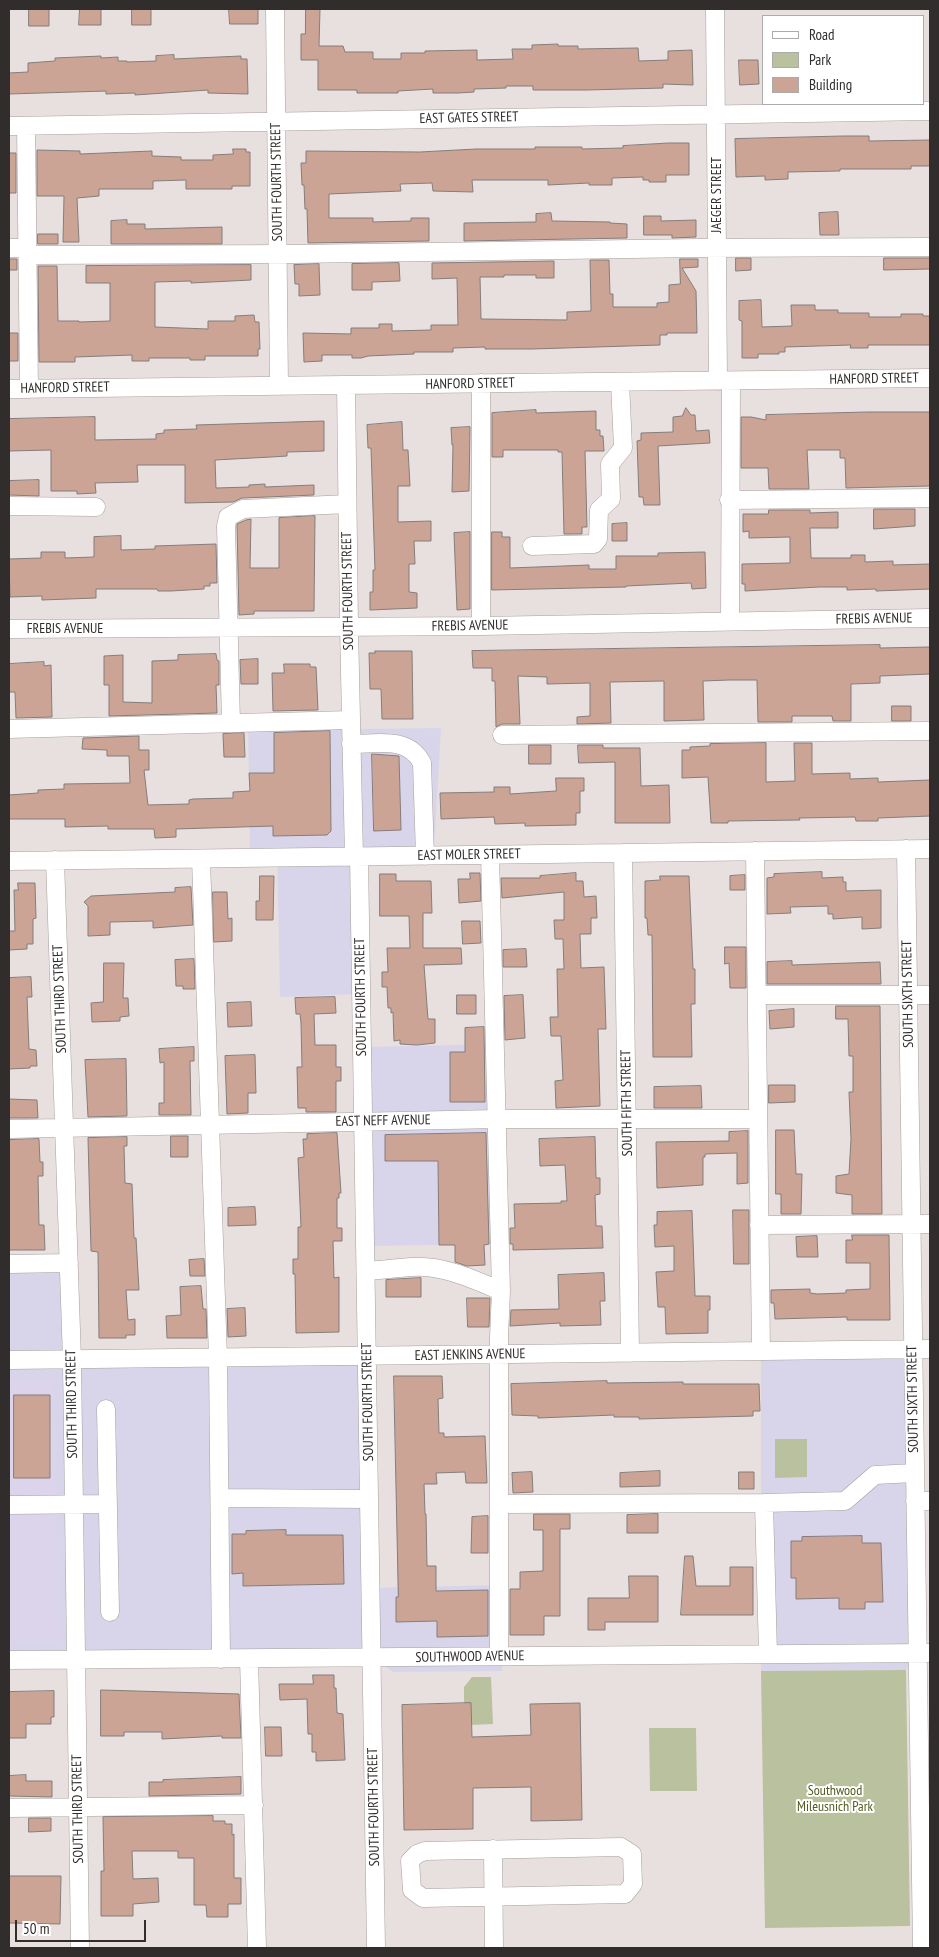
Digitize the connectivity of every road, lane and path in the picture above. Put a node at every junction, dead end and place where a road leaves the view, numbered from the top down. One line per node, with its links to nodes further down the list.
1 (275, 9): 5 (street, SOUTH FOURTH STREET)
2 (715, 9): 4 (street, JAEGER STREET)
3 (930, 111): 4 (street, EAST GATES STREET)
4 (716, 114): 5 (street, EAST GATES STREET); 9 (street, JAEGER STREET)
5 (276, 121): 6 (street, EAST GATES STREET); 11 (street, SOUTH FOURTH STREET)
6 (17, 126): 10 (street)
7 (930, 247): 9 (street)
8 (9, 248): 10 (street)
9 (717, 248): 11 (street); 13 (street, JAEGER STREET)
10 (27, 251): 11 (street); 19 (street)
11 (277, 254): 17 (street, SOUTH FOURTH STREET)
12 (930, 378): 13 (street, HANFORD STREET)
13 (724, 381): 14 (street, HANFORD STREET); 21 (street, JAEGER STREET)
14 (620, 382): 15 (street, HANFORD STREET); 25 (street)
15 (482, 383): 16 (street, HANFORD STREET); 28 (street)
16 (346, 385): 17 (street, HANFORD STREET); 22 (street, SOUTH FOURTH STREET)
17 (279, 386): 19 (street, HANFORD STREET)
18 (9, 389): 19 (street, HANFORD STREET)
19 (29, 389)
20 (930, 498): 21 (street)
21 (729, 500): 27 (street, JAEGER STREET)
22 (347, 504): 29 (street, SOUTH FOURTH STREET); 30 (street)
23 (9, 506): 24 (street)
24 (96, 507)
25 (532, 546)
26 (930, 618): 27 (street, FREBIS AVENUE)
27 (730, 622): 28 (street, FREBIS AVENUE)
28 (481, 626): 29 (street, FREBIS AVENUE)
29 (349, 627): 30 (street, FREBIS AVENUE); 32 (street, SOUTH FOURTH STREET)
30 (228, 628): 31 (street, FREBIS AVENUE); 33 (street)
31 (9, 629)
32 (351, 720): 33 (street); 37 (street, SOUTH FOURTH STREET)
33 (230, 723): 34 (street)
34 (9, 730)
35 (930, 731): 36 (street)
36 (502, 735)
37 (351, 744): 43 (street); 44 (street, SOUTH FOURTH STREET)
38 (906, 849): 39 (street, EAST MOLER STREET); 40 (street, EAST MOLER STREET); 49 (street, SOUTH SIXTH STREET)
39 (930, 849)
40 (755, 851): 41 (street, EAST MOLER STREET); 48 (street)
41 (623, 853): 42 (street, EAST MOLER STREET); 52 (street, SOUTH FIFTH STREET)
42 (490, 855): 43 (street, EAST MOLER STREET); 51 (street)
43 (425, 856): 44 (street, EAST MOLER STREET)
44 (356, 857): 45 (street, EAST MOLER STREET); 54 (street, SOUTH FOURTH STREET)
45 (200, 859): 46 (street, EAST MOLER STREET); 55 (street)
46 (55, 860): 47 (street, EAST MOLER STREET); 56 (street, SOUTH THIRD STREET)
47 (9, 861)
48 (757, 995): 49 (street); 53 (street)
49 (908, 995): 50 (street); 60 (street, SOUTH SIXTH STREET)
50 (930, 995)
51 (497, 1119): 52 (street, EAST NEFF AVENUE); 54 (street, EAST NEFF AVENUE); 64 (street)
52 (627, 1119): 53 (street, EAST NEFF AVENUE); 68 (street, SOUTH FIFTH STREET)
53 (758, 1119): 59 (street)
54 (364, 1122): 55 (street, EAST NEFF AVENUE); 63 (street, SOUTH FOURTH STREET)
55 (210, 1124): 56 (street, EAST NEFF AVENUE); 71 (street)
56 (64, 1128): 57 (street, EAST NEFF AVENUE); 61 (street, SOUTH THIRD STREET)
57 (9, 1129)
58 (930, 1224): 60 (street)
59 (759, 1225): 60 (street); 67 (street)
60 (911, 1225): 65 (street, SOUTH SIXTH STREET)
61 (69, 1263): 62 (street); 73 (street, SOUTH THIRD STREET)
62 (9, 1264)
63 (366, 1271): 64 (street); 70 (street, SOUTH FOURTH STREET)
64 (500, 1292): 69 (street)
65 (913, 1349): 66 (street, EAST JENKINS AVENUE); 67 (street, EAST JENKINS AVENUE); 75 (street, SOUTH SIXTH STREET)
66 (930, 1349)
67 (761, 1351): 68 (street, EAST JENKINS AVENUE)
68 (630, 1353): 69 (street, EAST JENKINS AVENUE)
69 (499, 1355): 70 (street, EAST JENKINS AVENUE); 82 (street)
70 (367, 1357): 71 (street, EAST JENKINS AVENUE); 77 (street, SOUTH FOURTH STREET)
71 (218, 1358): 73 (street, EAST JENKINS AVENUE); 76 (street)
72 (9, 1360): 73 (street, EAST JENKINS AVENUE)
73 (72, 1360): 80 (street, SOUTH THIRD STREET)
74 (106, 1409): 81 (street)
75 (914, 1473): 78 (street, SOUTH SIXTH STREET); 79 (street)
76 (220, 1498): 77 (street); 89 (street)
77 (369, 1499): 88 (street, SOUTH FOURTH STREET)
78 (922, 1501): 85 (street, SOUTH SIXTH STREET)
79 (764, 1503): 82 (street); 86 (street)
80 (74, 1504): 81 (street); 83 (street); 92 (street, SOUTH THIRD STREET)
81 (108, 1504): 84 (street)
82 (499, 1504): 87 (street)
83 (9, 1505)
84 (110, 1612)
85 (924, 1653): 86 (street, SOUTHWOOD AVENUE); 93 (street, SOUTH SIXTH STREET)
86 (768, 1654): 87 (street, SOUTHWOOD AVENUE)
87 (499, 1656): 88 (street, SOUTHWOOD AVENUE)
88 (372, 1658): 90 (street, SOUTHWOOD AVENUE); 101 (street, SOUTH FOURTH STREET)
89 (222, 1659): 90 (street, SOUTHWOOD AVENUE); 92 (street, SOUTHWOOD AVENUE)
90 (249, 1659): 94 (street)
91 (9, 1660): 92 (street, SOUTHWOOD AVENUE)
92 (76, 1660): 95 (street, SOUTH THIRD STREET)
93 (925, 1796): 103 (street, SOUTH SIXTH STREET)
94 (254, 1805): 95 (street); 100 (street)
95 (78, 1806): 96 (street); 99 (street, SOUTH THIRD STREET)
96 (9, 1808)
97 (493, 1850): 98 (street); 98 (street); 98 (street)
98 (494, 1896): 102 (street)
99 (80, 1948)
100 (257, 1948)
101 (376, 1948)
102 (494, 1948)
103 (922, 1948)

